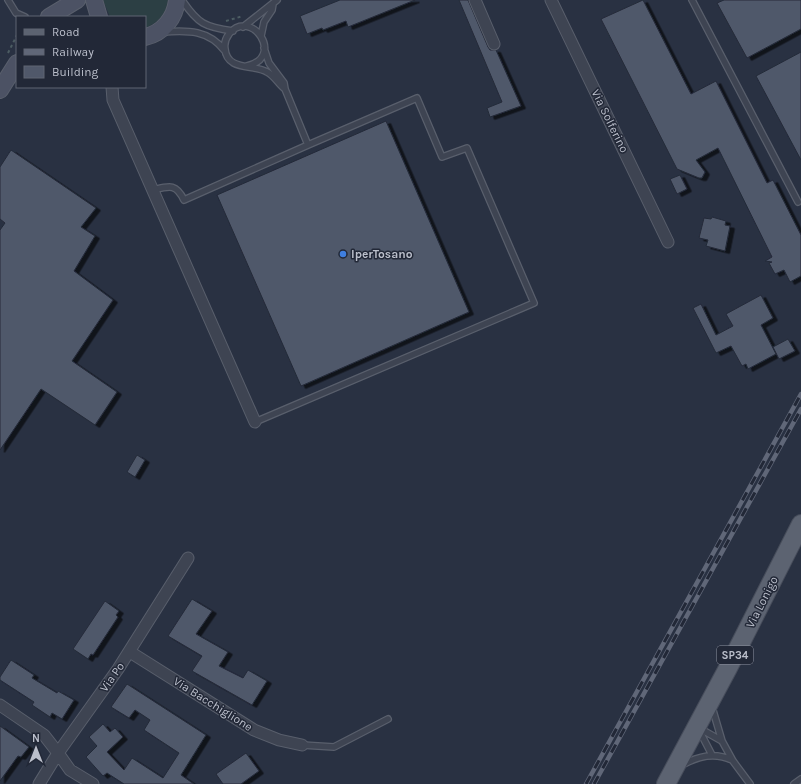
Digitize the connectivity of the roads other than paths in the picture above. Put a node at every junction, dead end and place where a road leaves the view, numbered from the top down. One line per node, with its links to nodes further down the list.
1 (8, 0): 10 (lane)
2 (77, 0): 11 (main road)
3 (94, 0): 12 (main road)
4 (177, 0): 15 (main road)
5 (182, 0): 14 (lane)
6 (475, 0): 17 (street)
7 (551, 0): 28 (street, Via Solferino)
8 (692, 0): 27 (lane)
9 (275, 2): 13 (lane); 16 (lane)
10 (23, 16)
11 (51, 16)
12 (99, 16)
13 (242, 27): 14 (lane); 16 (lane)
14 (233, 31): 19 (lane)
15 (151, 35): 19 (lane)
16 (261, 36): 18 (lane)
17 (494, 44)
18 (264, 48): 21 (lane); 23 (lane)
19 (225, 51): 21 (lane)
20 (16, 65): 24 (main road)
21 (247, 66): 23 (lane)
22 (112, 88): 26 (street)
23 (285, 89): 25 (lane)
24 (0, 90)
25 (308, 145): 26 (lane); 29 (lane)
26 (153, 190): 29 (street)
27 (798, 202)
28 (668, 242)
29 (255, 422)
30 (801, 524): 33 (main road, Via Lonigo / SP34)
31 (188, 558): 32 (street, Via Po)
32 (130, 652): 38 (street, Via Bacchiglione); 39 (street, Via Po)
33 (711, 701): 36 (main road, Via Lonigo / SP34); 37 (lane)
34 (0, 705): 39 (street)
35 (388, 719): 38 (lane)
36 (696, 726): 37 (lane); 40 (lane); 42 (main road, Via Lonigo / SP34)
37 (722, 741): 41 (lane)
38 (302, 745)
39 (58, 753): 44 (street, Via Po); 45 (street)
40 (712, 755): 41 (lane, Via Lonigo); 42 (lane, Via Lonigo)
41 (733, 761): 46 (lane)
42 (669, 777)
43 (801, 779): 47 (lane)
44 (39, 784)
45 (93, 784)
46 (750, 784)
47 (794, 784)

